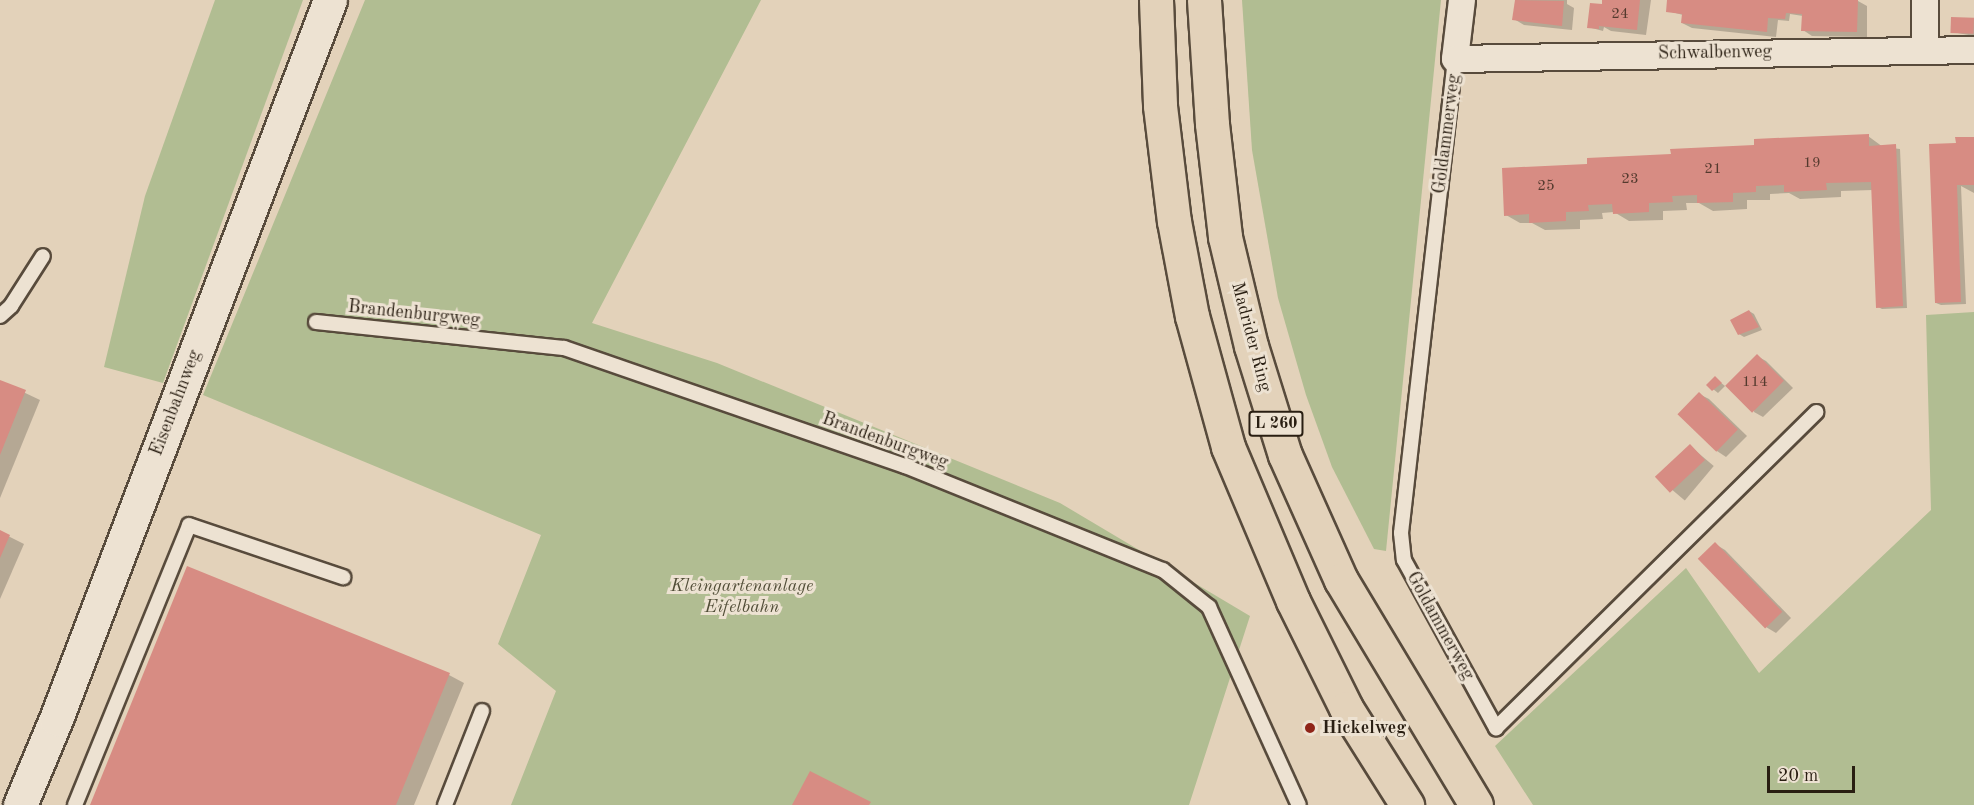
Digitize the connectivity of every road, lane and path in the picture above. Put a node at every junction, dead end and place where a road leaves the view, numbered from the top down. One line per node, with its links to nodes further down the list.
1 (330, 0): 15 (street, Eisenbahnweg)
2 (1156, 0): 19 (main road, L 260)
3 (1204, 0): 20 (main road, Madrider Ring / L 260)
4 (1462, 0): 8 (street, Goldammerweg)
5 (1925, 0): 6 (street)
6 (1925, 49): 7 (street, Schwalbenweg); 8 (street, Schwalbenweg)
7 (1974, 50)
8 (1455, 59): 12 (lane, Goldammerweg)
9 (43, 256): 10 (lane)
10 (0, 316)
11 (316, 322): 18 (lane, Brandenburgweg)
12 (1817, 412)
13 (343, 577): 16 (lane)
14 (482, 711): 17 (lane)
15 (20, 805)
16 (75, 805)
17 (445, 805)
18 (1299, 805)
19 (1407, 805)
20 (1476, 805)

